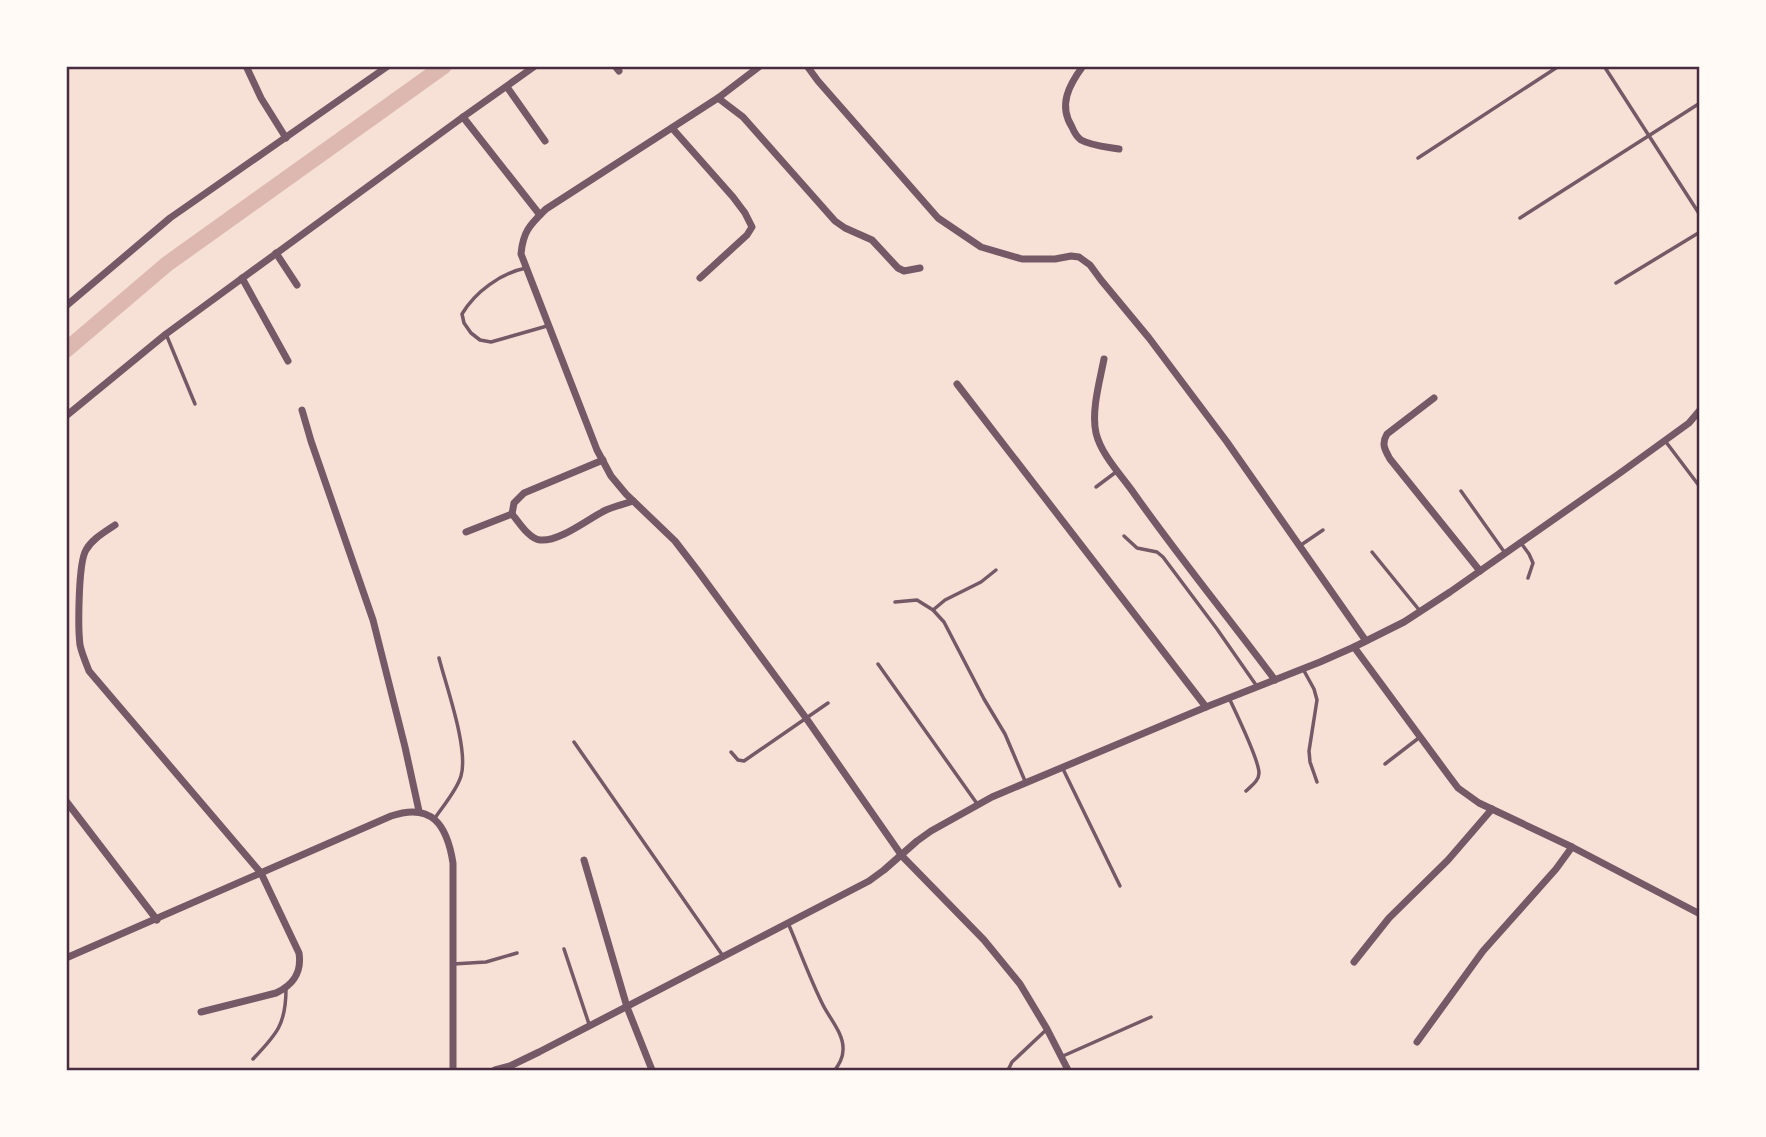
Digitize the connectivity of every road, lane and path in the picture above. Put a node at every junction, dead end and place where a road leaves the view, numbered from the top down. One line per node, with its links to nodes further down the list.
1 (246, 66): 15 (street)
2 (388, 66): 15 (street)
3 (535, 66): 9 (street)
4 (760, 66): 10 (street)
5 (807, 66): 54 (street)
6 (1083, 66): 17 (street)
7 (1559, 66): 18 (lane)
8 (1604, 66): 14 (lane)
9 (507, 87): 12 (street); 16 (street)
10 (718, 97): 13 (street); 25 (street)
11 (1699, 103): 14 (lane)
12 (463, 117): 19 (street); 23 (street)
13 (672, 128): 19 (street); 27 (street)
14 (1649, 136): 20 (lane); 21 (lane)
15 (286, 138): 30 (street)
16 (545, 141)
17 (1119, 149)
18 (1418, 158)
19 (540, 215): 24 (street)
20 (1699, 215)
21 (1520, 218)
22 (1699, 232): 28 (lane)
23 (276, 253): 26 (street); 29 (street)
24 (526, 268): 31 (street); 31 (lane)
25 (920, 268)
26 (242, 278): 32 (street); 34 (street)
27 (700, 278)
28 (1616, 283)
29 (297, 285)
30 (66, 306)
31 (549, 326): 42 (street)
32 (166, 334): 37 (lane); 40 (street)
33 (1104, 359): 43 (street)
34 (288, 361)
35 (957, 384): 72 (street)
36 (1434, 398): 58 (street)
37 (195, 404)
38 (302, 410): 85 (street)
39 (1699, 410): 41 (street)
40 (66, 416)
41 (1665, 440): 45 (lane); 53 (street)
42 (603, 460): 47 (street); 48 (street)
43 (1118, 471): 44 (lane); 68 (street)
44 (1096, 487)
45 (1699, 487)
46 (1461, 491): 56 (lane)
47 (633, 501): 48 (street); 73 (street)
48 (512, 514): 51 (street)
49 (115, 525): 90 (street)
50 (1323, 530): 54 (lane)
51 (467, 532)
52 (1124, 536): 69 (lane)
53 (1521, 542): 56 (street); 59 (lane)
54 (1300, 547): 63 (street)
55 (1372, 552): 62 (lane)
56 (1505, 553): 58 (street)
57 (996, 570): 61 (lane)
58 (1480, 571): 62 (street)
59 (1528, 579)
60 (895, 602): 61 (lane)
61 (933, 610): 80 (lane)
62 (1420, 611): 63 (street)
63 (1366, 641): 64 (street)
64 (1354, 647): 67 (street); 74 (street)
65 (439, 658): 86 (lane)
66 (878, 664): 83 (lane)
67 (1303, 669): 68 (street); 79 (lane)
68 (1275, 680): 69 (street)
69 (1257, 687): 70 (street)
70 (1229, 698): 72 (street); 81 (lane)
71 (828, 703): 73 (lane)
72 (1206, 707): 78 (street)
73 (806, 719): 76 (lane); 88 (street)
74 (1420, 737): 77 (lane); 84 (street)
75 (574, 743): 97 (lane)
76 (731, 752)
77 (1385, 765)
78 (1063, 767): 80 (street); 91 (lane)
79 (1317, 782)
80 (1026, 783): 83 (street)
81 (1246, 791)
82 (66, 801): 93 (street)
83 (978, 805): 88 (street)
84 (1492, 809): 87 (street); 99 (street)
85 (419, 811): 86 (street); 90 (street)
86 (435, 818): 100 (street)
87 (1572, 847): 92 (street); 107 (street)
88 (902, 856): 94 (street); 106 (street)
89 (584, 860): 102 (street)
90 (261, 873): 93 (street); 101 (street)
91 (1120, 886)
92 (1699, 914)
93 (157, 920): 98 (street)
94 (789, 923): 97 (street); 114 (lane)
95 (564, 949): 105 (lane)
96 (517, 953): 100 (lane)
97 (723, 956): 102 (street)
98 (66, 958)
99 (1354, 962)
100 (453, 964): 111 (street)
101 (286, 989): 103 (street); 109 (lane)
102 (627, 1007): 105 (street); 113 (street)
103 (201, 1012)
104 (1151, 1017): 108 (lane)
105 (590, 1026): 110 (street)
106 (1047, 1029): 108 (street); 115 (lane)
107 (1417, 1042)
108 (1061, 1057): 116 (street)
109 (253, 1059)
110 (517, 1067): 112 (street)
111 (453, 1070)
112 (495, 1070)
113 (652, 1070)
114 (835, 1070)
115 (1008, 1070)
116 (1068, 1070)

